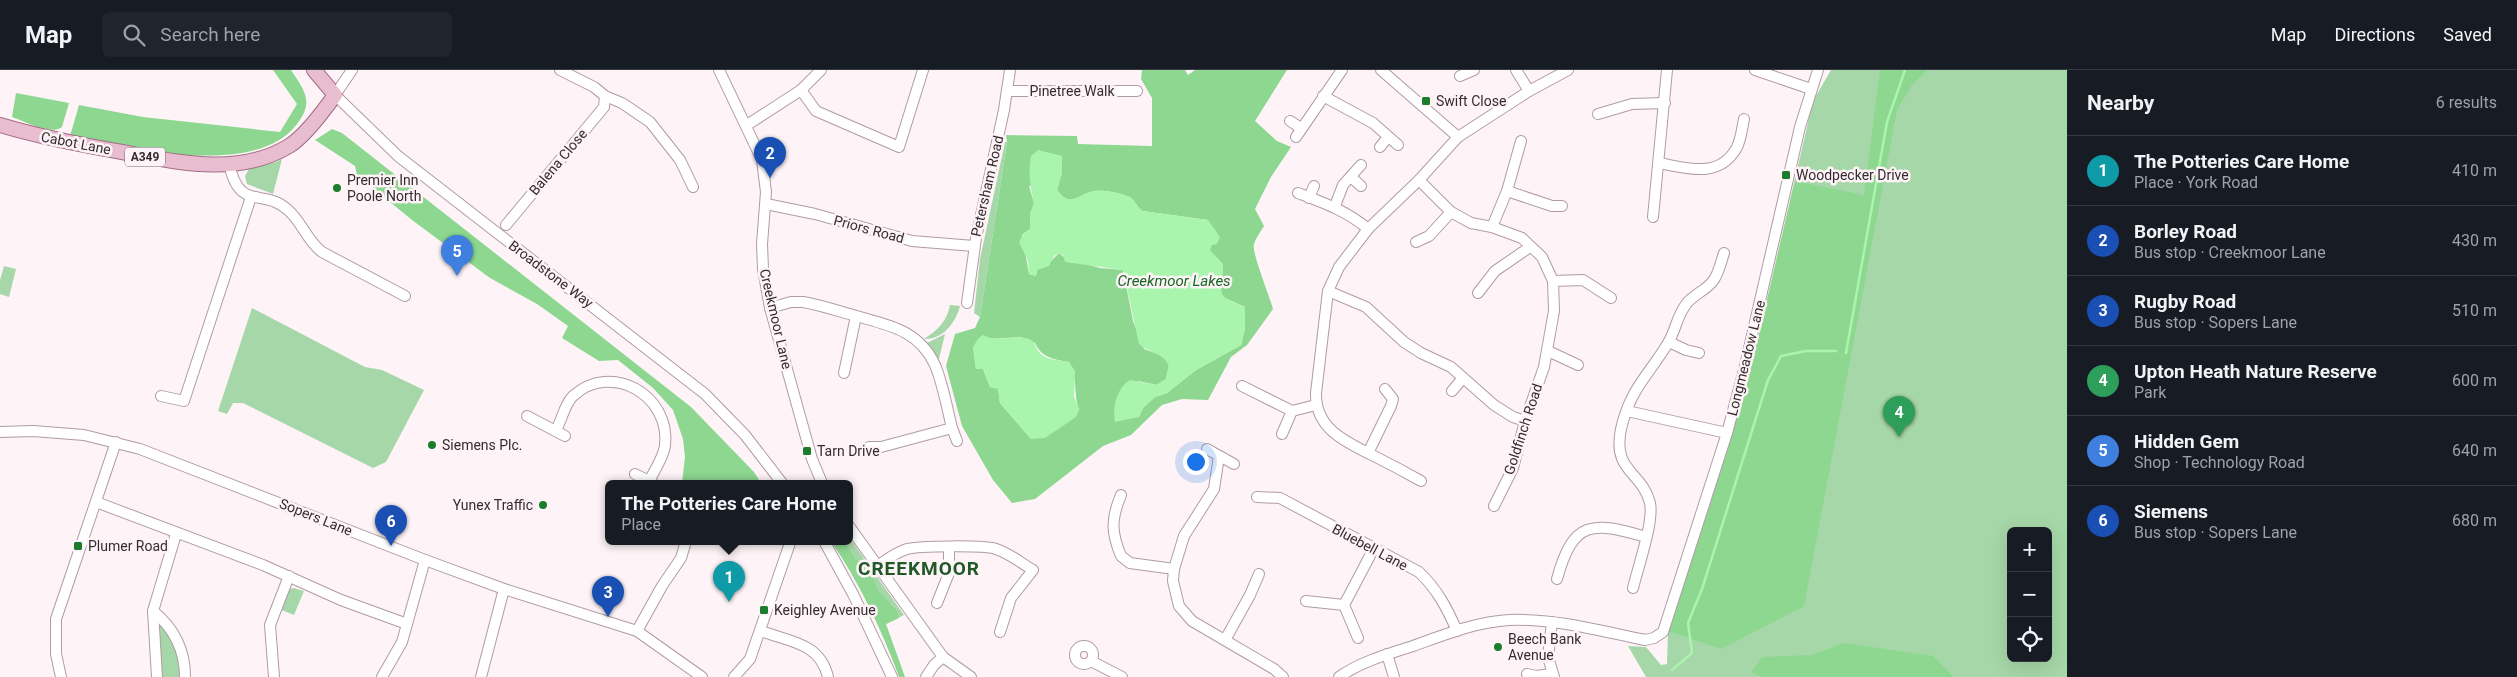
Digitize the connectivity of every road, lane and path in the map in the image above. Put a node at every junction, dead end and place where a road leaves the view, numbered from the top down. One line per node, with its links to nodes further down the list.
1 (314, 70): 24 (main road, Broadstone Way)
2 (338, 70): 3 (street)
3 (345, 70)
4 (352, 70): 24 (street, Cabot Lane)
5 (560, 70): 25 (street)
6 (719, 70): 31 (street, Creekmoor Lane)
7 (821, 70): 20 (street)
8 (923, 70): 20 (street)
9 (1010, 70): 21 (street, Petersham Road)
10 (1342, 70): 26 (street)
11 (1381, 70): 34 (street)
12 (1474, 70): 18 (street)
13 (1516, 70): 23 (street)
14 (1568, 70): 23 (street)
15 (1667, 70): 27 (street)
16 (1755, 70): 19 (street)
17 (1818, 70): 19 (street, Longmeadow Lane)
18 (1460, 76)
19 (1811, 89): 87 (street, Longmeadow Lane)
20 (801, 90): 31 (street)
21 (1008, 91): 22 (street, Pinetree Walk); 59 (street, Petersham Road)
22 (1137, 91)
23 (1529, 91): 34 (street)
24 (335, 95): 39 (main road, Cabot Lane / A349); 99 (street, Broadstone Way)
25 (605, 96): 45 (street); 55 (street, Balena Close)
26 (1323, 96): 30 (street); 33 (street)
27 (1665, 103): 28 (street); 38 (street)
28 (1598, 114)
29 (1744, 118): 38 (street)
30 (1290, 121)
31 (747, 124): 50 (street, Creekmoor Lane)
32 (0, 125): 39 (main road, Cabot Lane / A349)
33 (1388, 137): 36 (street); 37 (street)
34 (1458, 137): 42 (street)
35 (1521, 141): 46 (street)
36 (1398, 145)
37 (1380, 147)
38 (1659, 163): 54 (street)
39 (229, 164): 48 (street)
40 (1361, 165): 41 (street)
41 (1351, 177): 44 (street); 51 (street)
42 (1419, 180): 53 (street, Goldfinch Road); 57 (street)
43 (1314, 186): 49 (street)
44 (1361, 186)
45 (693, 187)
46 (1506, 191): 52 (street); 56 (street)
47 (1298, 193): 49 (street)
48 (252, 197): 65 (street); 79 (street)
49 (1310, 198): 51 (street)
50 (766, 204): 59 (street, Priors Road); 68 (street, Creekmoor Lane)
51 (1335, 206): 57 (street)
52 (1562, 206)
53 (1451, 212): 56 (street, Goldfinch Road); 58 (street)
54 (1653, 217)
55 (506, 225)
56 (1492, 227): 60 (street, Goldfinch Road)
57 (1368, 230): 63 (street)
58 (1416, 242)
59 (974, 246): 67 (street, Petersham Road)
60 (1530, 247): 62 (street, Goldfinch Road); 64 (street)
61 (1724, 253): 70 (street)
62 (1553, 281): 66 (street); 71 (street, Goldfinch Road)
63 (1328, 291): 75 (street); 80 (street)
64 (1478, 293)
65 (405, 296)
66 (1610, 298)
67 (967, 303)
68 (770, 308): 69 (street); 100 (street, Creekmoor Lane)
69 (856, 316): 74 (street); 85 (street)
70 (1669, 342): 72 (street); 82 (street)
71 (1548, 351): 73 (street); 84 (street, Goldfinch Road)
72 (1699, 353)
73 (1578, 364)
74 (844, 373)
75 (1463, 378): 77 (street); 84 (street)
76 (1242, 386): 81 (street)
77 (1452, 391)
78 (1392, 393): 93 (street)
79 (160, 396)
80 (1316, 405): 81 (street); 93 (street)
81 (1292, 411): 88 (street)
82 (1627, 411): 87 (street); 108 (street)
83 (528, 416): 98 (street)
84 (1525, 421): 105 (street, Goldfinch Road)
85 (952, 428): 89 (street); 91 (street)
86 (0, 432): 90 (street, Sopers Lane)
87 (1727, 433): 126 (street, Longmeadow Lane)
88 (1282, 434)
89 (957, 441)
90 (116, 442): 104 (street); 114 (street, Sopers Lane)
91 (869, 448)
92 (1207, 449): 94 (street)
93 (1368, 453): 101 (street)
94 (1219, 456): 95 (street); 116 (street)
95 (1234, 464)
96 (635, 474): 97 (street)
97 (647, 480)
98 (652, 480)
99 (780, 480)
100 (821, 480)
101 (1421, 481)
102 (1121, 495): 116 (street)
103 (1257, 498): 113 (street, Bluebell Lane)
104 (96, 502): 107 (street); 139 (street)
105 (1494, 506)
106 (853, 532): 115 (street)
107 (176, 534): 118 (street); 125 (street)
108 (1646, 537): 119 (street); 120 (street)
109 (685, 545): 128 (street)
110 (789, 545): 129 (street)
111 (826, 545): 148 (street)
112 (949, 548): 115 (street); 123 (street); 131 (street)
113 (1373, 550): 124 (street); 130 (street, Bluebell Lane)
114 (425, 560): 121 (street, Sopers Lane); 127 (street)
115 (876, 567): 135 (street)
116 (1174, 569): 133 (street)
117 (1259, 574): 133 (street)
118 (288, 576): 127 (street); 142 (street)
119 (1557, 579)
120 (1633, 588)
121 (504, 589): 128 (street, Sopers Lane); 144 (street)
122 (1306, 602): 124 (street)
123 (938, 603)
124 (1344, 605): 132 (street)
125 (153, 611): 140 (street); 141 (street)
126 (1552, 622): 130 (street); 138 (street)
127 (407, 624): 143 (street)
128 (637, 631): 145 (street, Sopers Lane)
129 (761, 631): 146 (street); 147 (street)
130 (1457, 631): 134 (street)
131 (1000, 632)
132 (1358, 638)
133 (1225, 640): 152 (street)
134 (1387, 654): 153 (street); 154 (street)
135 (943, 658): 149 (street); 150 (street)
136 (1091, 661): 151 (street)
137 (1527, 674): 138 (street)
138 (1553, 675)
139 (61, 677)
140 (157, 677)
141 (185, 677)
142 (274, 677)
143 (382, 677)
144 (481, 677)
145 (702, 677)
146 (734, 677)
147 (828, 677)
148 (892, 677)
149 (926, 677)
150 (971, 677)
151 (1122, 677)
152 (1284, 677)
153 (1339, 677)
154 (1394, 677)

